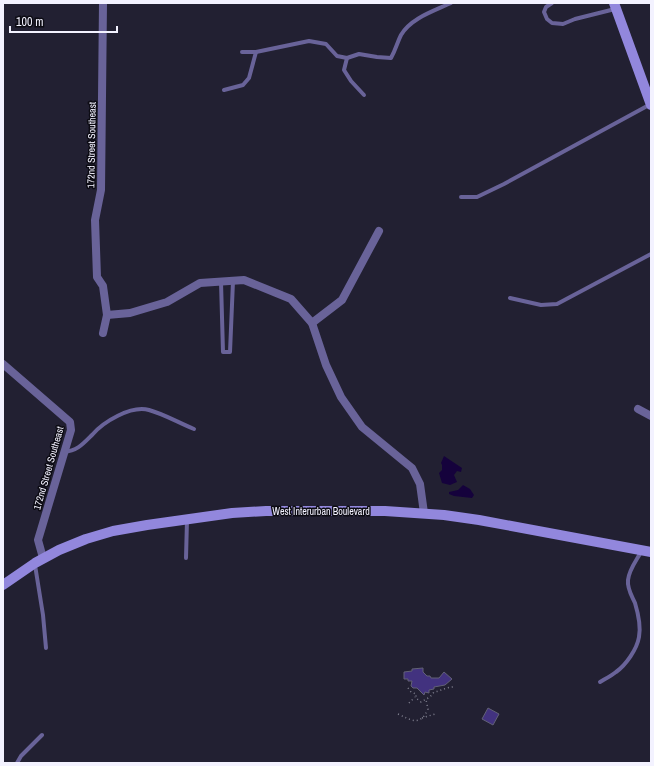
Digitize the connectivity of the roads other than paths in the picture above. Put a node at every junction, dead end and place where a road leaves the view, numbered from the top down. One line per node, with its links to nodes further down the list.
1 (103, 3): 17 (street, 172nd Street Southeast)
2 (451, 3): 7 (lane)
3 (552, 3): 4 (lane)
4 (615, 6): 10 (street)
5 (242, 52): 6 (lane)
6 (256, 52): 7 (lane); 8 (lane)
7 (347, 58): 9 (lane)
8 (224, 90)
9 (364, 95)
10 (650, 101): 11 (lane)
11 (461, 197)
12 (379, 231): 18 (street)
13 (651, 254): 16 (lane)
14 (233, 281): 15 (street); 15 (lane); 18 (street)
15 (221, 282): 17 (street)
16 (510, 298)
17 (107, 315): 19 (street, 172nd Street Southeast)
18 (312, 322): 25 (street)
19 (103, 333)
20 (3, 364): 24 (street, 172nd Street Southeast)
21 (638, 409): 22 (street)
22 (651, 416)
23 (194, 429): 24 (lane)
24 (64, 452): 29 (street, 172nd Street Southeast)
25 (424, 513): 26 (street, West Interurban Boulevard); 27 (street, West Interurban Boulevard)
26 (187, 519): 28 (lane); 29 (street, West Interurban Boulevard)
27 (646, 551): 32 (lane)
28 (186, 558)
29 (39, 560): 30 (street, West Interurban Boulevard); 31 (lane)
30 (3, 585)
31 (46, 648)
32 (600, 682)
33 (42, 735): 34 (lane)
34 (17, 763)

